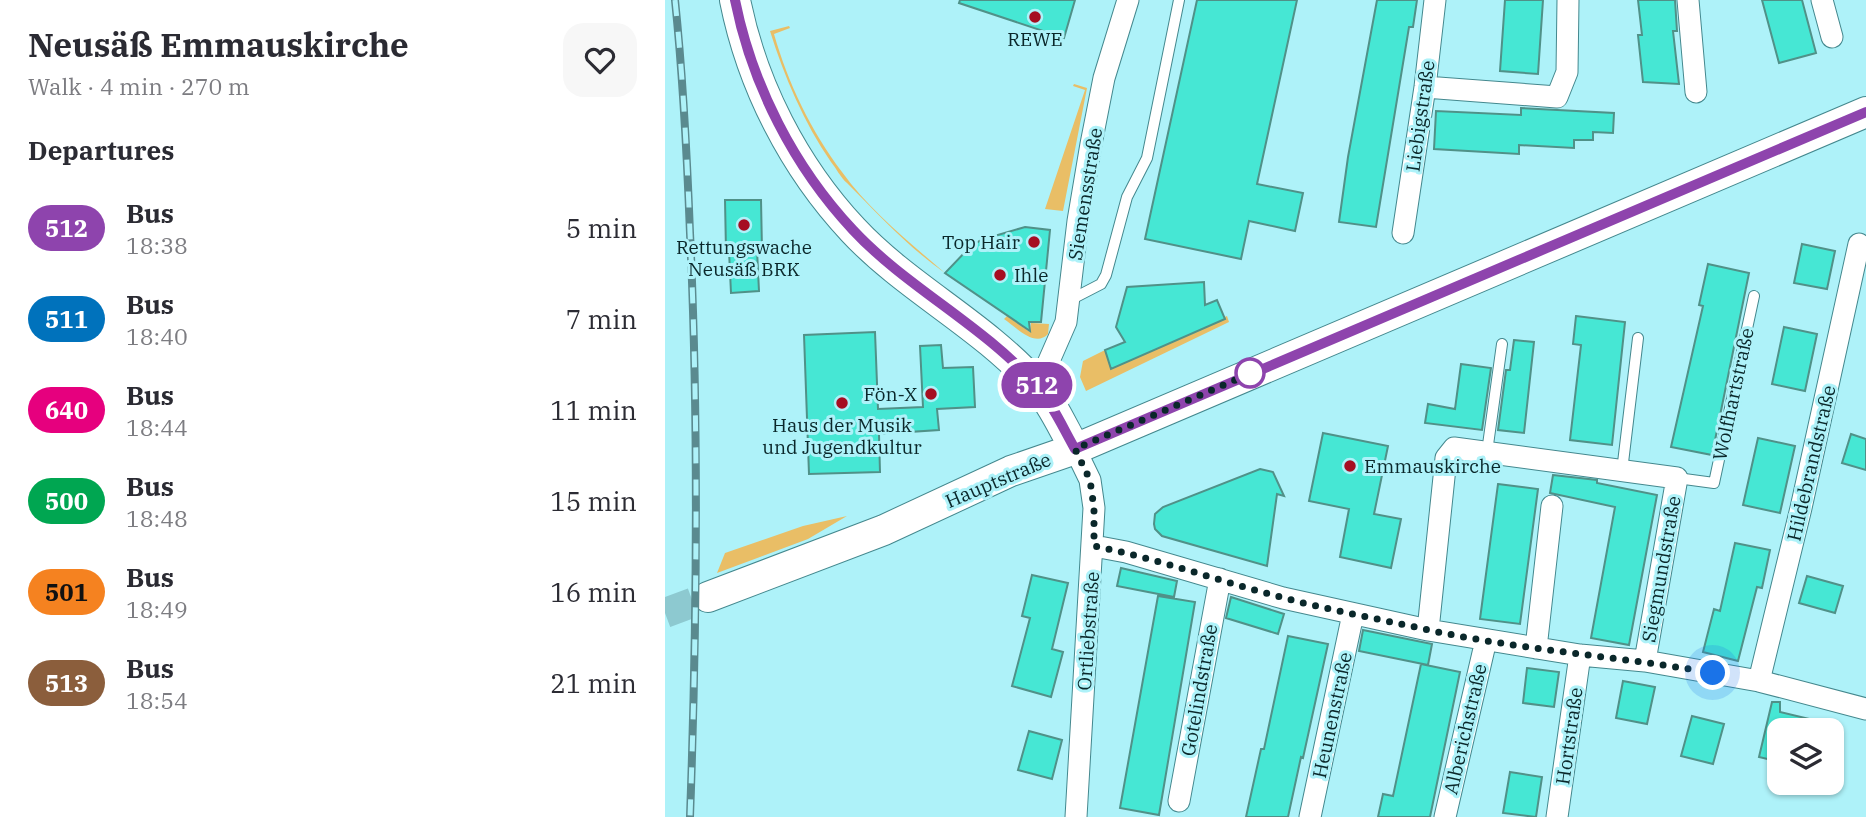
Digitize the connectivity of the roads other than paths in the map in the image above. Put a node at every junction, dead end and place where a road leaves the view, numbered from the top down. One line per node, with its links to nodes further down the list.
1 (735, 0): 18 (street)
2 (1128, 0): 15 (street, Siemensstraße)
3 (1179, 0): 15 (lane)
4 (1435, 0): 9 (street, Liebigstraße)
5 (1568, 0): 9 (street)
6 (1688, 0): 10 (street)
7 (1822, 0): 8 (street)
8 (1832, 37)
9 (1425, 87): 12 (street, Liebigstraße)
10 (1696, 92)
11 (1866, 112): 19 (street, Hauptstraße)
12 (1403, 233)
13 (1859, 244): 33 (street, Hildebrandstraße)
14 (1754, 296): 22 (lane, Wolfhartstraße)
15 (1070, 300): 18 (street, Siemensstraße)
16 (1638, 338): 21 (lane)
17 (1501, 344): 20 (lane)
18 (1038, 386): 19 (street)
19 (1075, 449): 24 (street, Ortliebstraße); 26 (street, Hauptstraße)
20 (1487, 452): 21 (street, Wolfhartstraße); 28 (street, Wolfhartstraße)
21 (1622, 471): 22 (street, Wolfhartstraße)
22 (1677, 478): 32 (street, Siegmundstraße)
23 (1552, 506): 30 (street)
24 (1094, 546): 25 (street); 36 (street, Ortliebstraße)
25 (1220, 579): 27 (street); 35 (street, Gotelindstraße)
26 (708, 597)
27 (1353, 614): 28 (street); 37 (street, Heunenstraße)
28 (1428, 630): 29 (street)
29 (1486, 640): 30 (street); 38 (street, Alberichstraße)
30 (1537, 648): 31 (street)
31 (1580, 655): 32 (street); 39 (street, Hortstraße)
32 (1645, 661): 33 (street)
33 (1759, 681): 34 (street)
34 (1866, 709)
35 (1179, 801)
36 (1076, 817)
37 (1310, 817)
38 (1445, 817)
39 (1557, 817)

